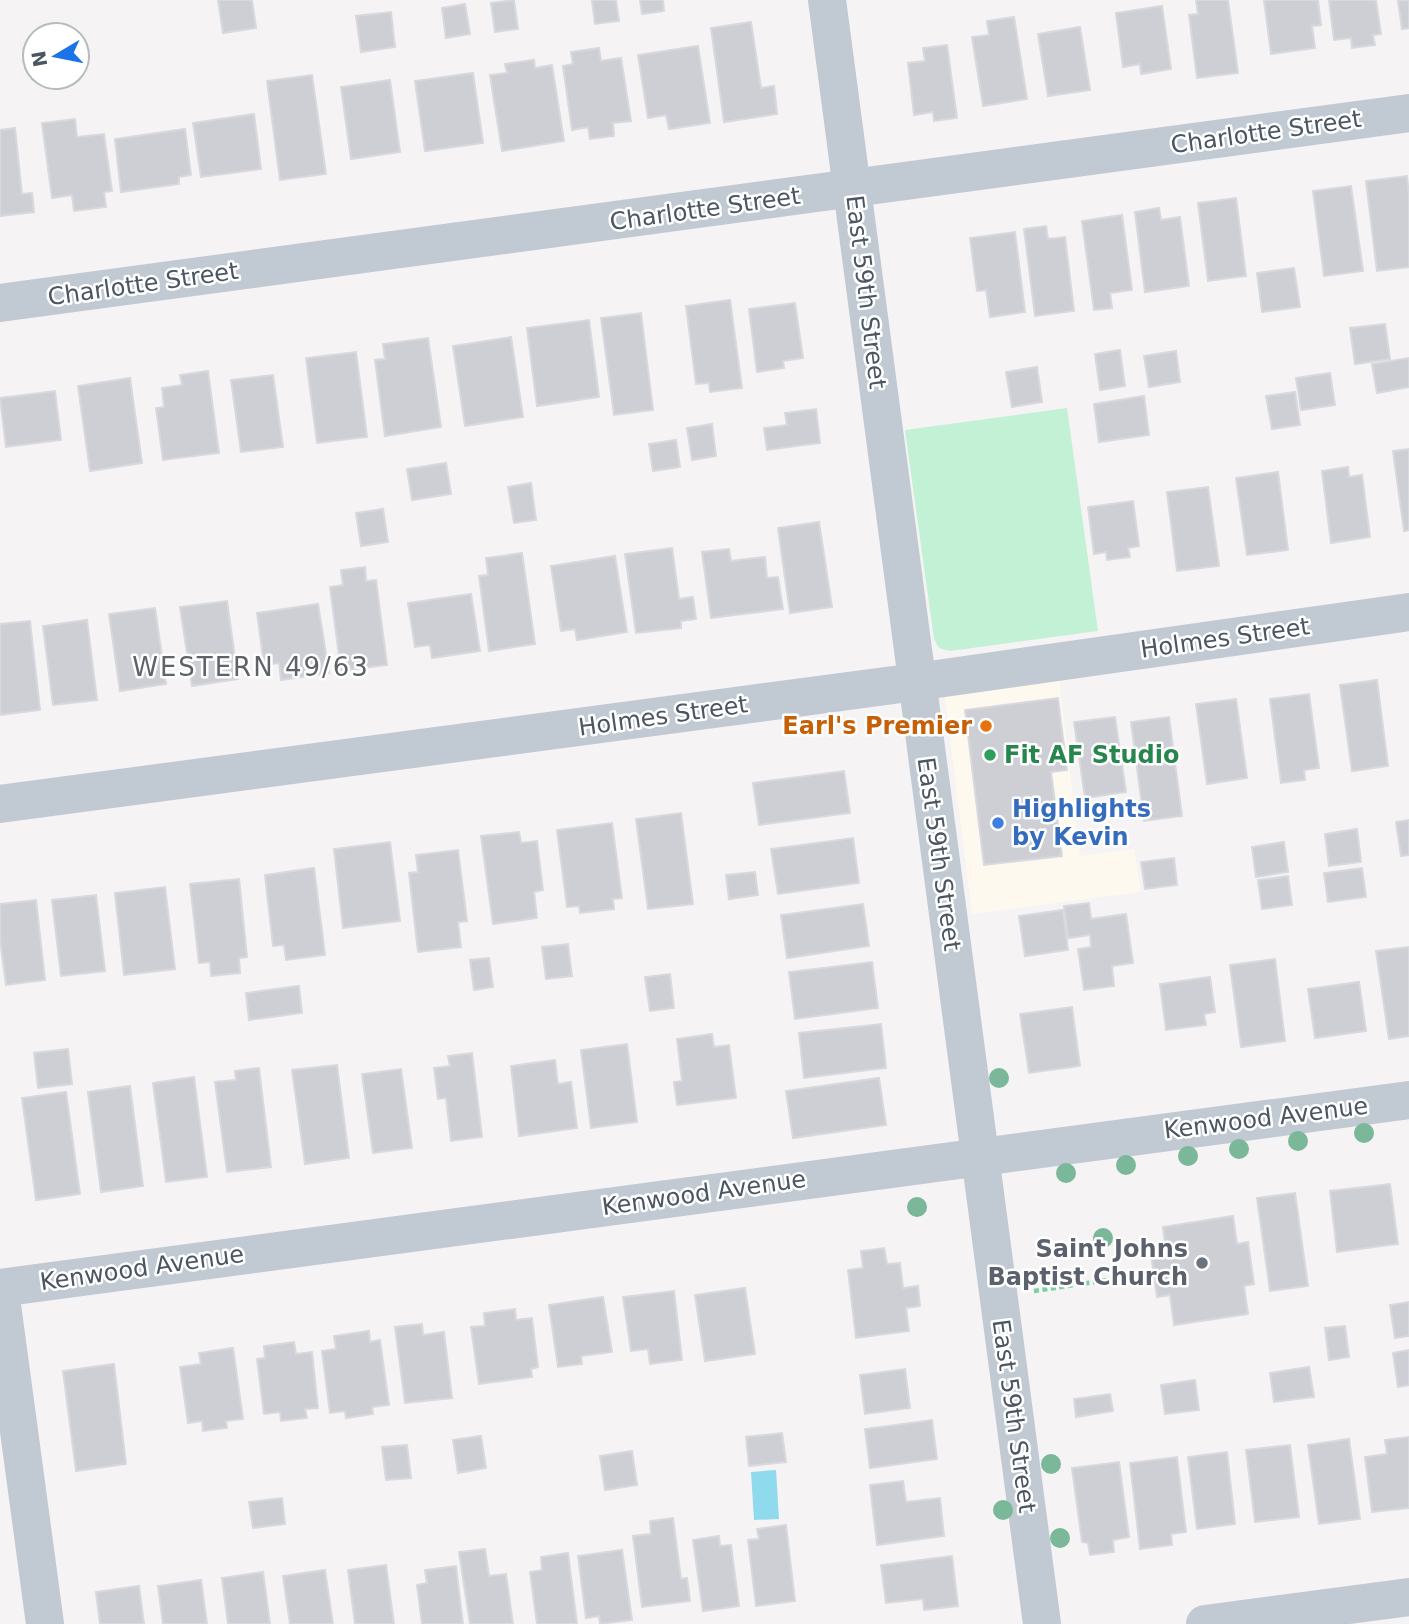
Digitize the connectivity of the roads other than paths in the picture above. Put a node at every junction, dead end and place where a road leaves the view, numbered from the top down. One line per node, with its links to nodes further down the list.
1 (827, 0): 3 (street, East 59th Street)
2 (1409, 113): 3 (street, Charlotte Street)
3 (853, 188): 4 (street, Charlotte Street); 6 (street, East 59th Street)
4 (0, 303)
5 (1409, 612): 6 (street, Holmes Street)
6 (916, 682): 7 (street, Holmes Street); 9 (street, East 59th Street)
7 (0, 804)
8 (1409, 1100): 9 (street, Kenwood Avenue)
9 (979, 1156): 10 (street, Kenwood Avenue); 13 (street, East 59th Street)
10 (0, 1289): 12 (street)
11 (1409, 1597): 14 (street)
12 (45, 1624)
13 (1042, 1624)
14 (1205, 1624)

